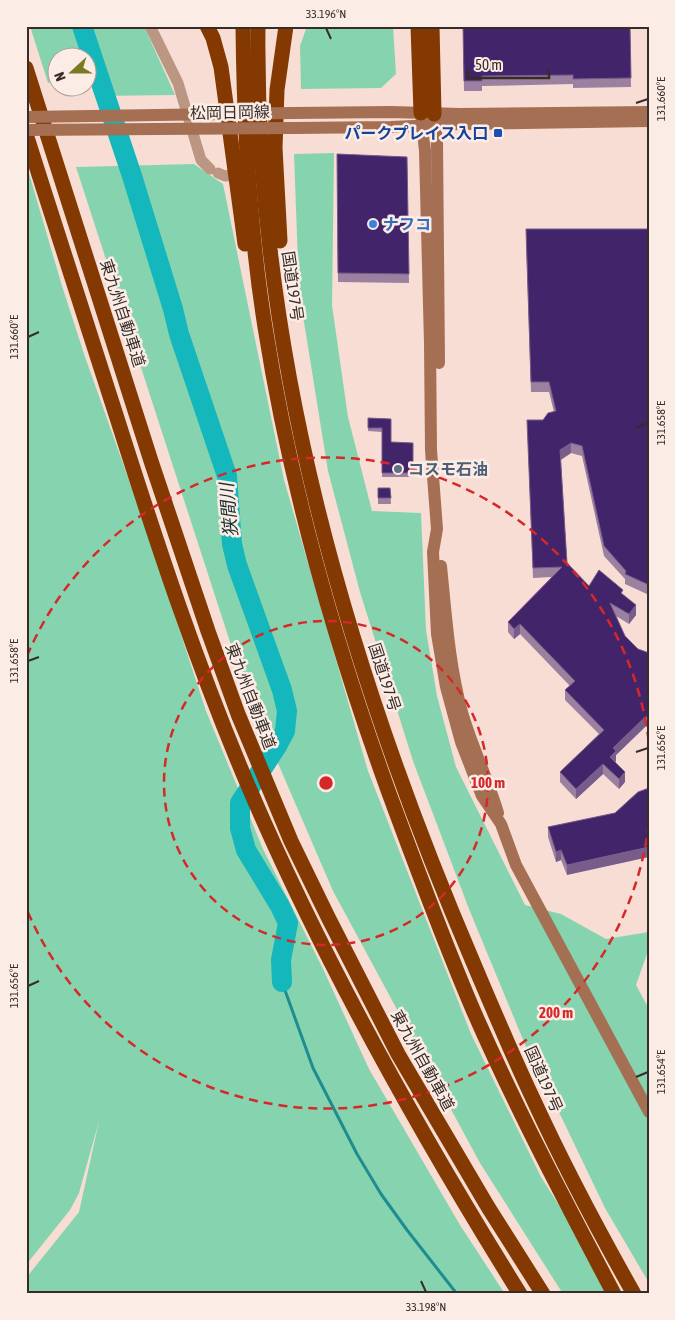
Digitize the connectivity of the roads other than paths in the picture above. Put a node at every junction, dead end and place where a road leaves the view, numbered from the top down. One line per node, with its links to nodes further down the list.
1 (150, 26): 16 (street)
2 (207, 26): 16 (highway)
3 (242, 26): 17 (highway, 国道197号)
4 (258, 26): 18 (highway, 国道197号)
5 (286, 26): 18 (highway)
6 (418, 26): 11 (highway)
7 (432, 26): 11 (highway)
8 (26, 68): 21 (highway, 東九州自動車道)
9 (649, 112): 11 (street)
10 (26, 117): 11 (street, 松岡日岡線, bridge)
11 (428, 119): 12 (street); 13 (street, 松岡日岡線, bridge); 19 (street)
12 (649, 121)
13 (26, 132): 15 (highway)
14 (26, 141): 15 (highway)
15 (36, 166): 20 (highway)
16 (234, 175): 17 (highway)
17 (265, 325): 22 (highway, 国道197号)
18 (309, 474): 23 (highway, 国道197号)
19 (649, 1112)
20 (520, 1294)
21 (543, 1294)
22 (614, 1294)
23 (634, 1294)

